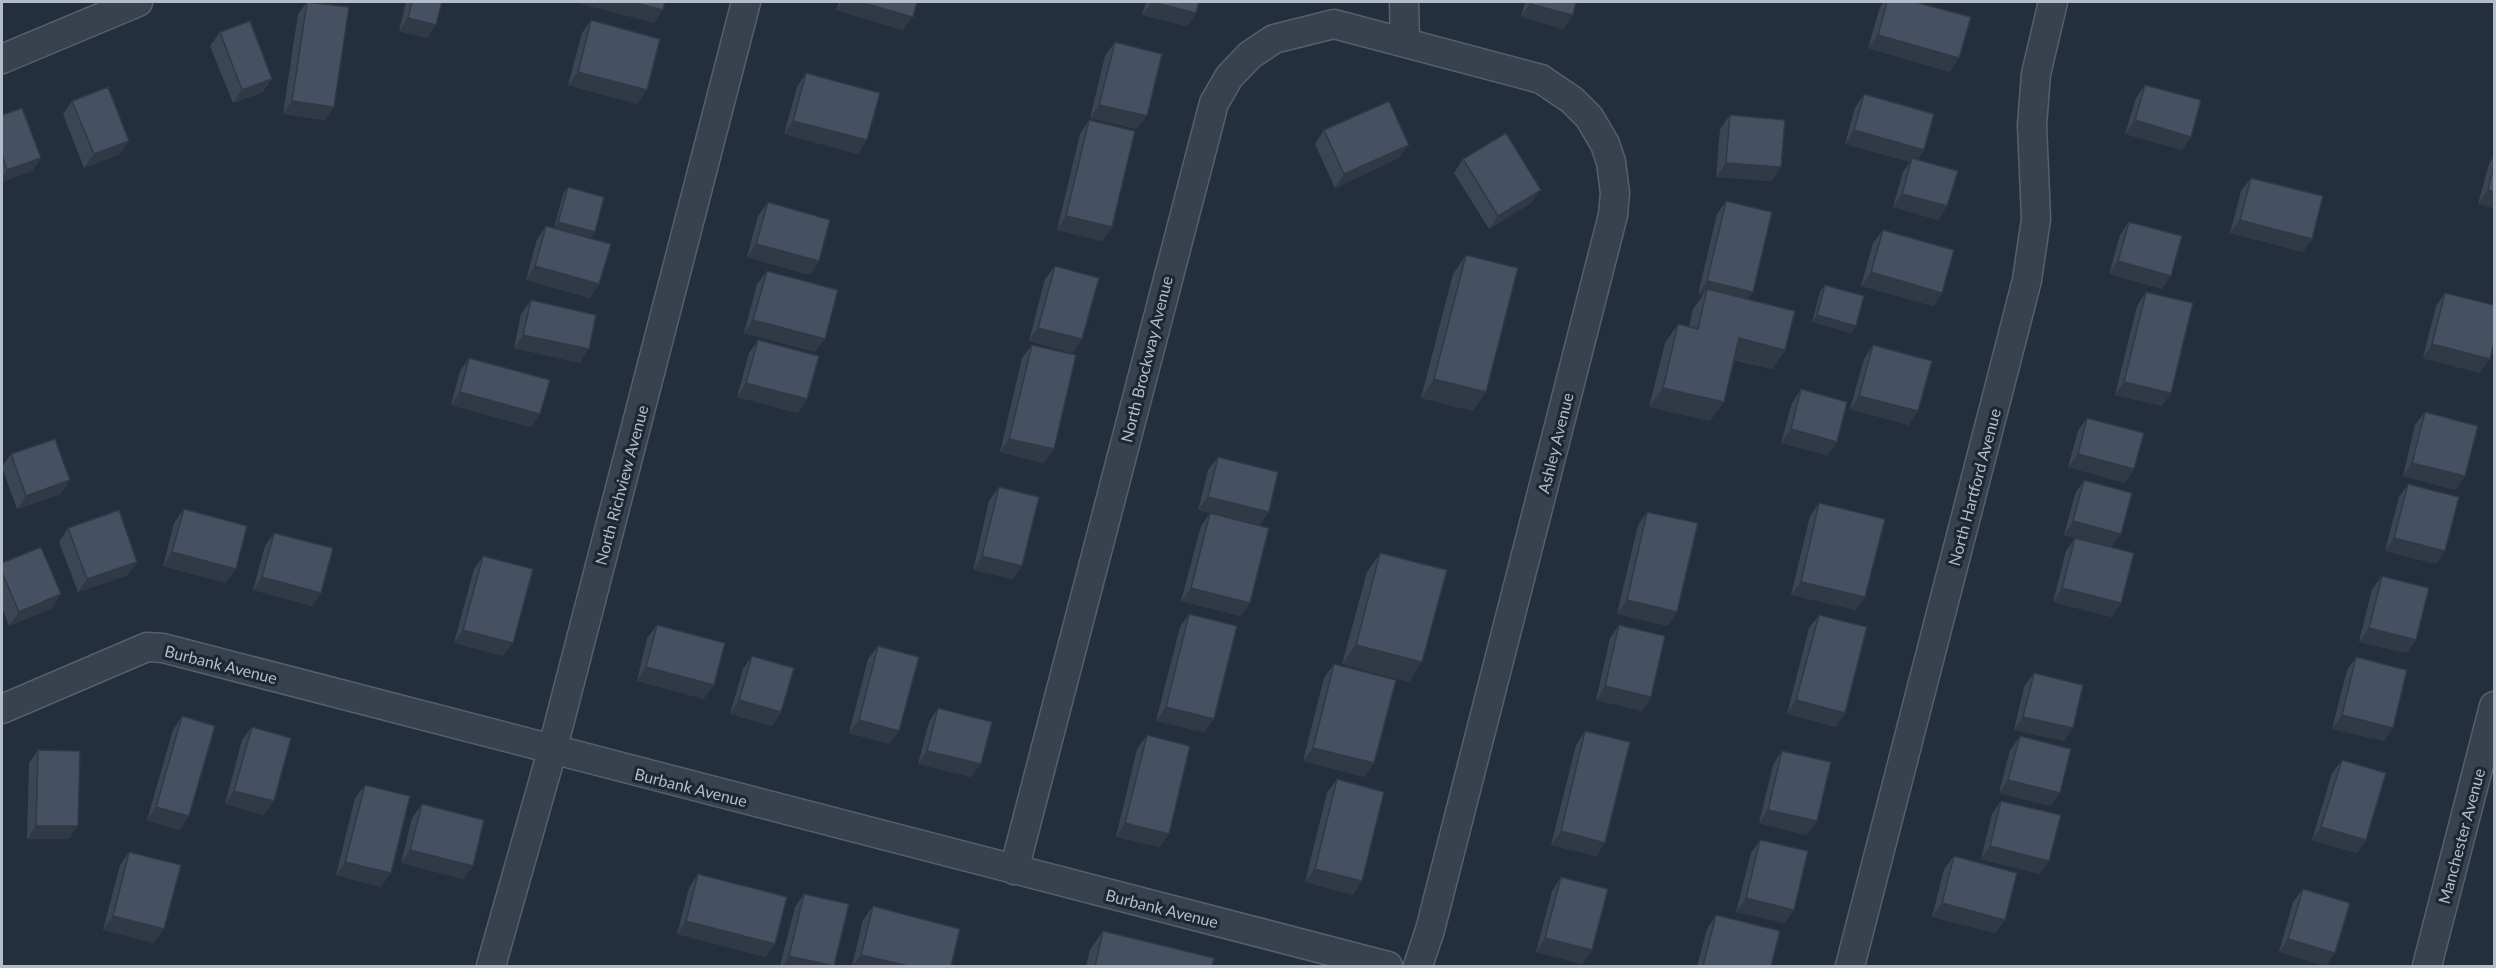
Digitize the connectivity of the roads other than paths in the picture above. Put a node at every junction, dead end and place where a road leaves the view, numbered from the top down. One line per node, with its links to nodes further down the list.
1 (138, 2): 6 (street)
2 (746, 2): 9 (street, North Richview Avenue)
3 (1404, 2): 5 (street)
4 (2053, 2): 14 (street, North Hartford Avenue)
5 (1405, 42): 10 (street, North Brockway Avenue); 13 (street, Ashley Avenue)
6 (2, 59)
7 (2494, 706): 15 (street, Manchester Avenue)
8 (2, 709): 9 (street, Burbank Avenue)
9 (552, 751): 10 (street, Burbank Avenue); 11 (street, North Richview Avenue)
10 (1014, 870): 12 (street, Burbank Avenue)
11 (491, 966)
12 (1388, 966)
13 (1418, 966)
14 (1850, 966)
15 (2427, 966)

